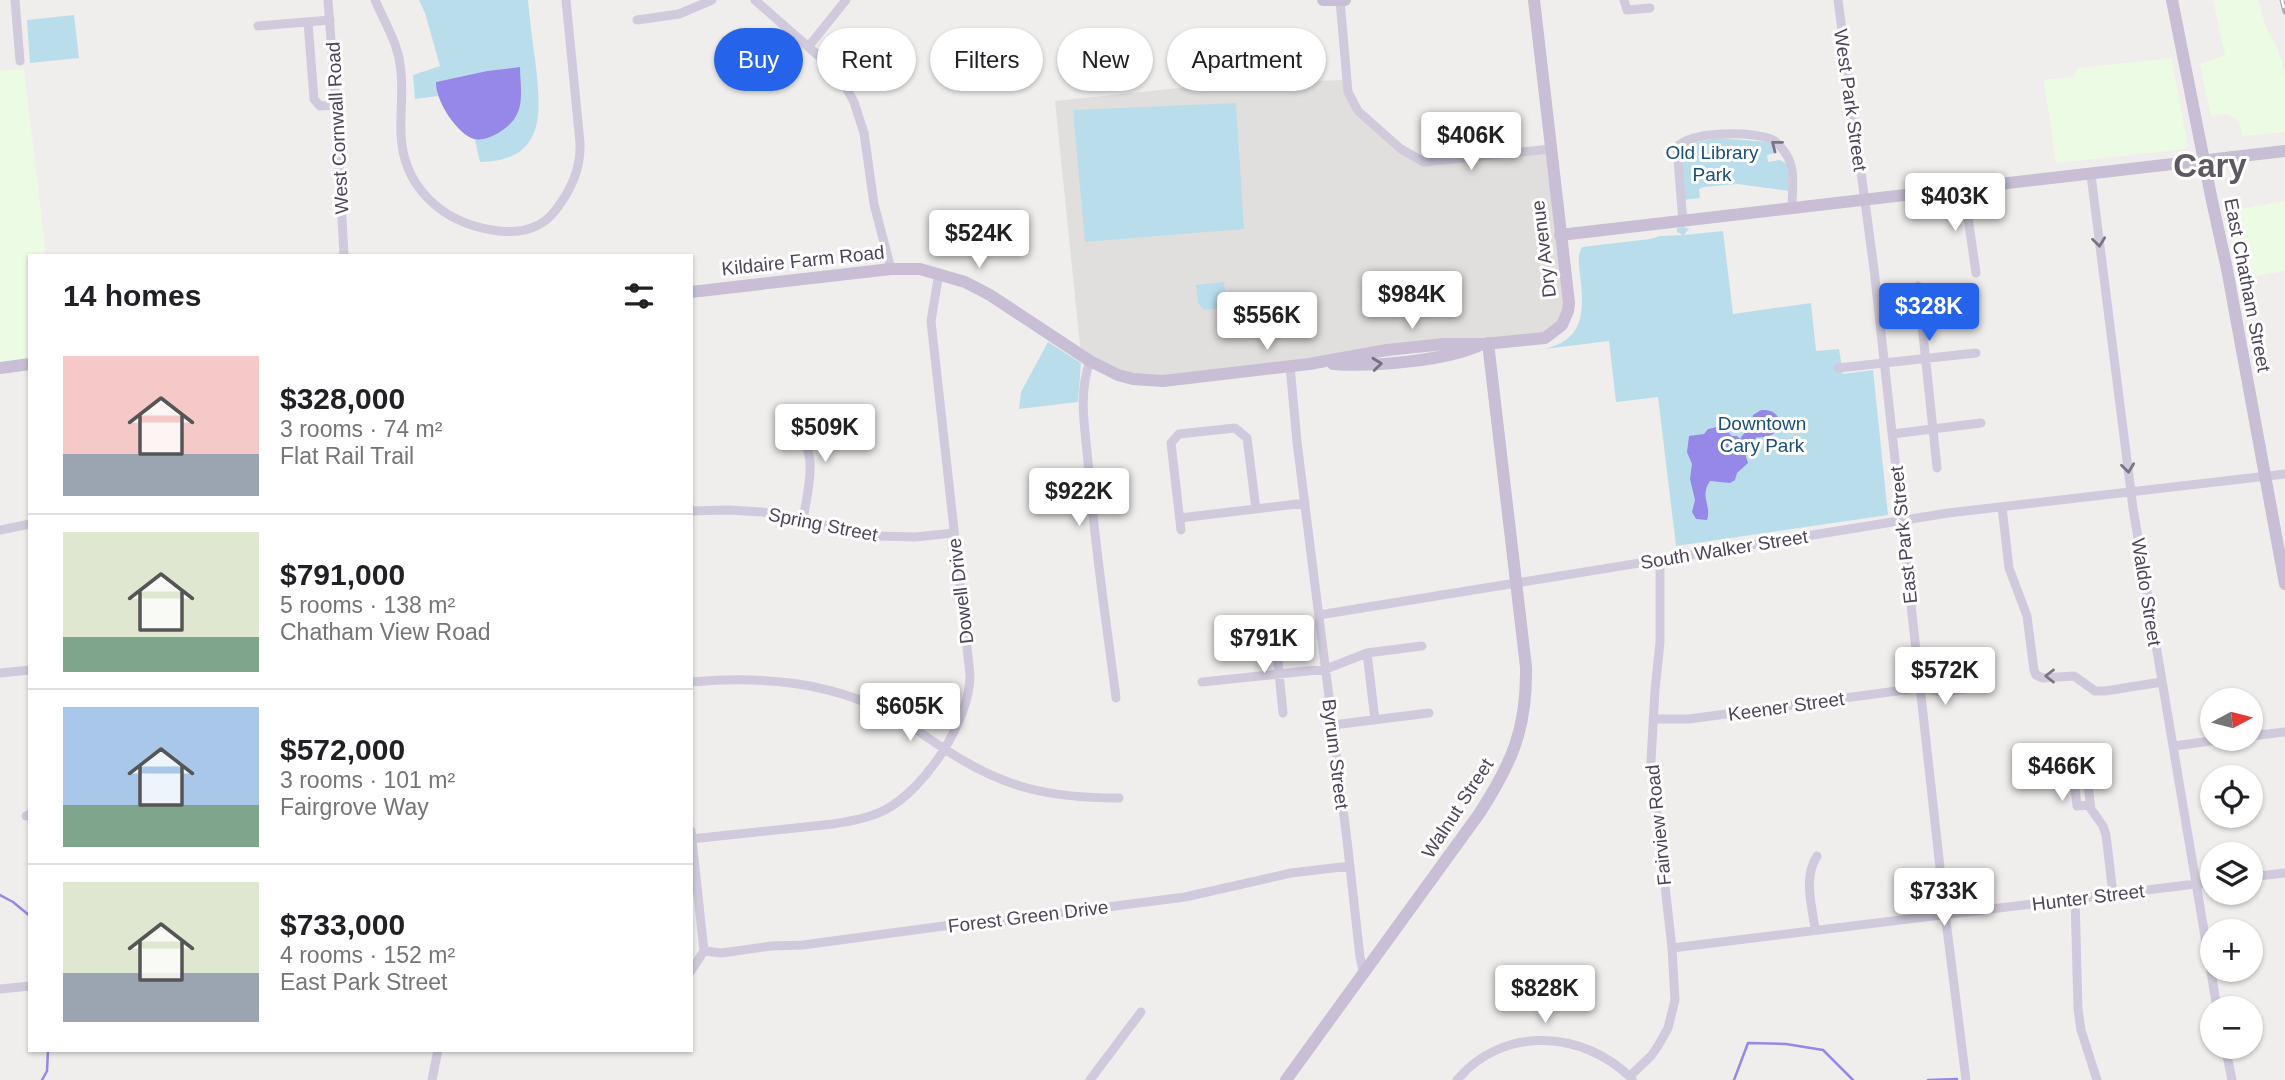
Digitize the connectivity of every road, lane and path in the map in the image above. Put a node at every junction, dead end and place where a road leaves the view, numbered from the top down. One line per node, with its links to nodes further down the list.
1 (15, 0): 20 (street)
2 (328, 0): 15 (street, West Cornwall Road)
3 (374, 0): 4 (street)
4 (566, 0)
5 (712, 0): 16 (street)
6 (755, 0): 19 (street)
7 (846, 0): 19 (street)
8 (1323, 0): 9 (main road)
9 (1343, 0): 22 (street)
10 (1534, 0): 22 (main road, Dry Avenue)
11 (1624, 0): 14 (street)
12 (1838, 0): 27 (street, West Park Street)
13 (2172, 0): 24 (main road, East Chatham Street)
14 (1650, 8)
15 (330, 20): 17 (street); 21 (street, West Cornwall Road)
16 (637, 20)
17 (308, 22): 18 (street); 21 (street)
18 (258, 26)
19 (809, 46): 32 (street)
20 (20, 61)
21 (336, 105): 31 (street, West Cornwall Road)
22 (1551, 149): 30 (main road, Dry Avenue)
23 (2285, 151): 24 (main road)
24 (2204, 160): 25 (main road); 53 (main road, East Chatham Street)
25 (2091, 175): 26 (main road); 54 (street, Waldo Street, one-way to 54)
26 (1964, 188): 27 (main road); 34 (street)
27 (1864, 199): 28 (main road); 42 (street, East Park Street)
28 (1792, 207): 29 (main road); 29 (street, one-way to 29)
29 (1683, 222): 30 (main road)
30 (1560, 235): 37 (main road, Dry Avenue)
31 (344, 254)
32 (891, 269): 33 (main road, Kildaire Farm Road); 36 (main road, Kildaire Farm Road)
33 (939, 273): 41 (main road, Kildaire Farm Road); 65 (street, Dowell Drive)
34 (1976, 274)
35 (1918, 286): 40 (street)
36 (693, 292)
37 (1562, 325): 38 (main road, Kildaire Farm Road)
38 (1486, 343): 44 (main road, Kildaire Farm Road); 68 (main road, Walnut Street)
39 (1976, 354): 40 (street)
40 (1925, 358): 42 (street); 49 (street)
41 (1090, 361): 44 (main road, Kildaire Farm Road); 82 (street)
42 (1884, 362): 46 (street); 50 (street, East Park Street)
43 (28, 364): 45 (main road)
44 (1290, 366): 55 (street, Byrum Street)
45 (0, 368)
46 (1838, 368)
47 (792, 422): 60 (street)
48 (1981, 423): 49 (street)
49 (1932, 429): 50 (street); 51 (street)
50 (1892, 434): 61 (street, East Park Street)
51 (1937, 468)
52 (2285, 474): 53 (street, South Walker Street)
53 (2264, 477): 54 (street, South Walker Street); 67 (main road, East Chatham Street)
54 (2131, 492): 56 (street, South Walker Street); 79 (street, Waldo Street)
55 (1305, 503): 57 (street); 69 (street, Byrum Street)
56 (2002, 507): 61 (street, South Walker Street); 79 (street, one-way to 56)
57 (1256, 509): 59 (street); 59 (street)
58 (693, 511): 60 (street, Spring Street)
59 (1180, 518): 64 (street)
60 (803, 520): 65 (street, Spring Street)
61 (1902, 520): 66 (street, South Walker Street); 80 (street, East Park Street)
62 (28, 524): 63 (street)
63 (0, 530)
64 (1181, 530)
65 (954, 533): 92 (street, Dowell Drive)
66 (1660, 559): 68 (street, South Walker Street); 85 (street, Fairview Road)
67 (2285, 583)
68 (1517, 584): 69 (street, South Walker Street); 110 (main road, Walnut Street)
69 (1319, 615): 73 (street, Byrum Street)
70 (1275, 634): 76 (street)
71 (1422, 646): 72 (street)
72 (1367, 653): 73 (street); 86 (street)
73 (1326, 669): 76 (street); 87 (street, Byrum Street)
74 (28, 670): 75 (street)
75 (0, 673)
76 (1279, 674): 78 (street); 83 (street)
77 (693, 682): 92 (street)
78 (1202, 682)
79 (2162, 682): 91 (street, Waldo Street)
80 (1919, 688): 81 (street, Keener Street); 85 (street, Keener Street); 105 (street, East Park Street)
81 (1972, 688)
82 (1116, 698)
83 (1283, 713)
84 (1429, 713): 86 (street)
85 (1653, 719): 107 (street, Fairview Road)
86 (1376, 720): 87 (street)
87 (1333, 725): 98 (street, Byrum Street)
88 (2285, 732): 89 (street)
89 (2263, 735)
90 (2200, 742): 91 (street)
91 (2174, 746): 101 (street, Waldo Street)
92 (943, 749): 94 (street); 95 (street, Dowell Drive)
93 (2043, 763): 103 (street)
94 (1119, 798)
95 (693, 839)
96 (693, 848): 108 (street)
97 (1817, 856): 106 (street)
98 (1350, 866): 108 (street, Forest Green Drive); 110 (street, Byrum Street)
99 (2285, 873): 100 (street)
100 (2263, 876)
101 (2196, 884): 102 (street, Hunter Street); 103 (street, Hunter Street); 113 (street, Waldo Street)
102 (2200, 884)
103 (2113, 894): 104 (street, Hunter Street)
104 (2075, 898): 105 (street, Hunter Street); 123 (street)
105 (1945, 913): 106 (street, Hunter Street); 122 (street, East Park Street)
106 (1815, 929): 107 (street, Hunter Street)
107 (1672, 948): 117 (street, Fairview Road)
108 (704, 951): 109 (street)
109 (693, 968)
110 (1364, 975): 120 (main road, Walnut Street)
111 (28, 986): 112 (street)
112 (0, 989)
113 (2215, 996)
114 (1141, 1012): 119 (street)
115 (438, 1052): 118 (street)
116 (2228, 1059): 124 (street)
117 (1631, 1078): 121 (street)
118 (432, 1080)
119 (1090, 1080)
120 (1286, 1080)
121 (1457, 1080)
122 (1966, 1080)
123 (2097, 1080)
124 (2232, 1080)

